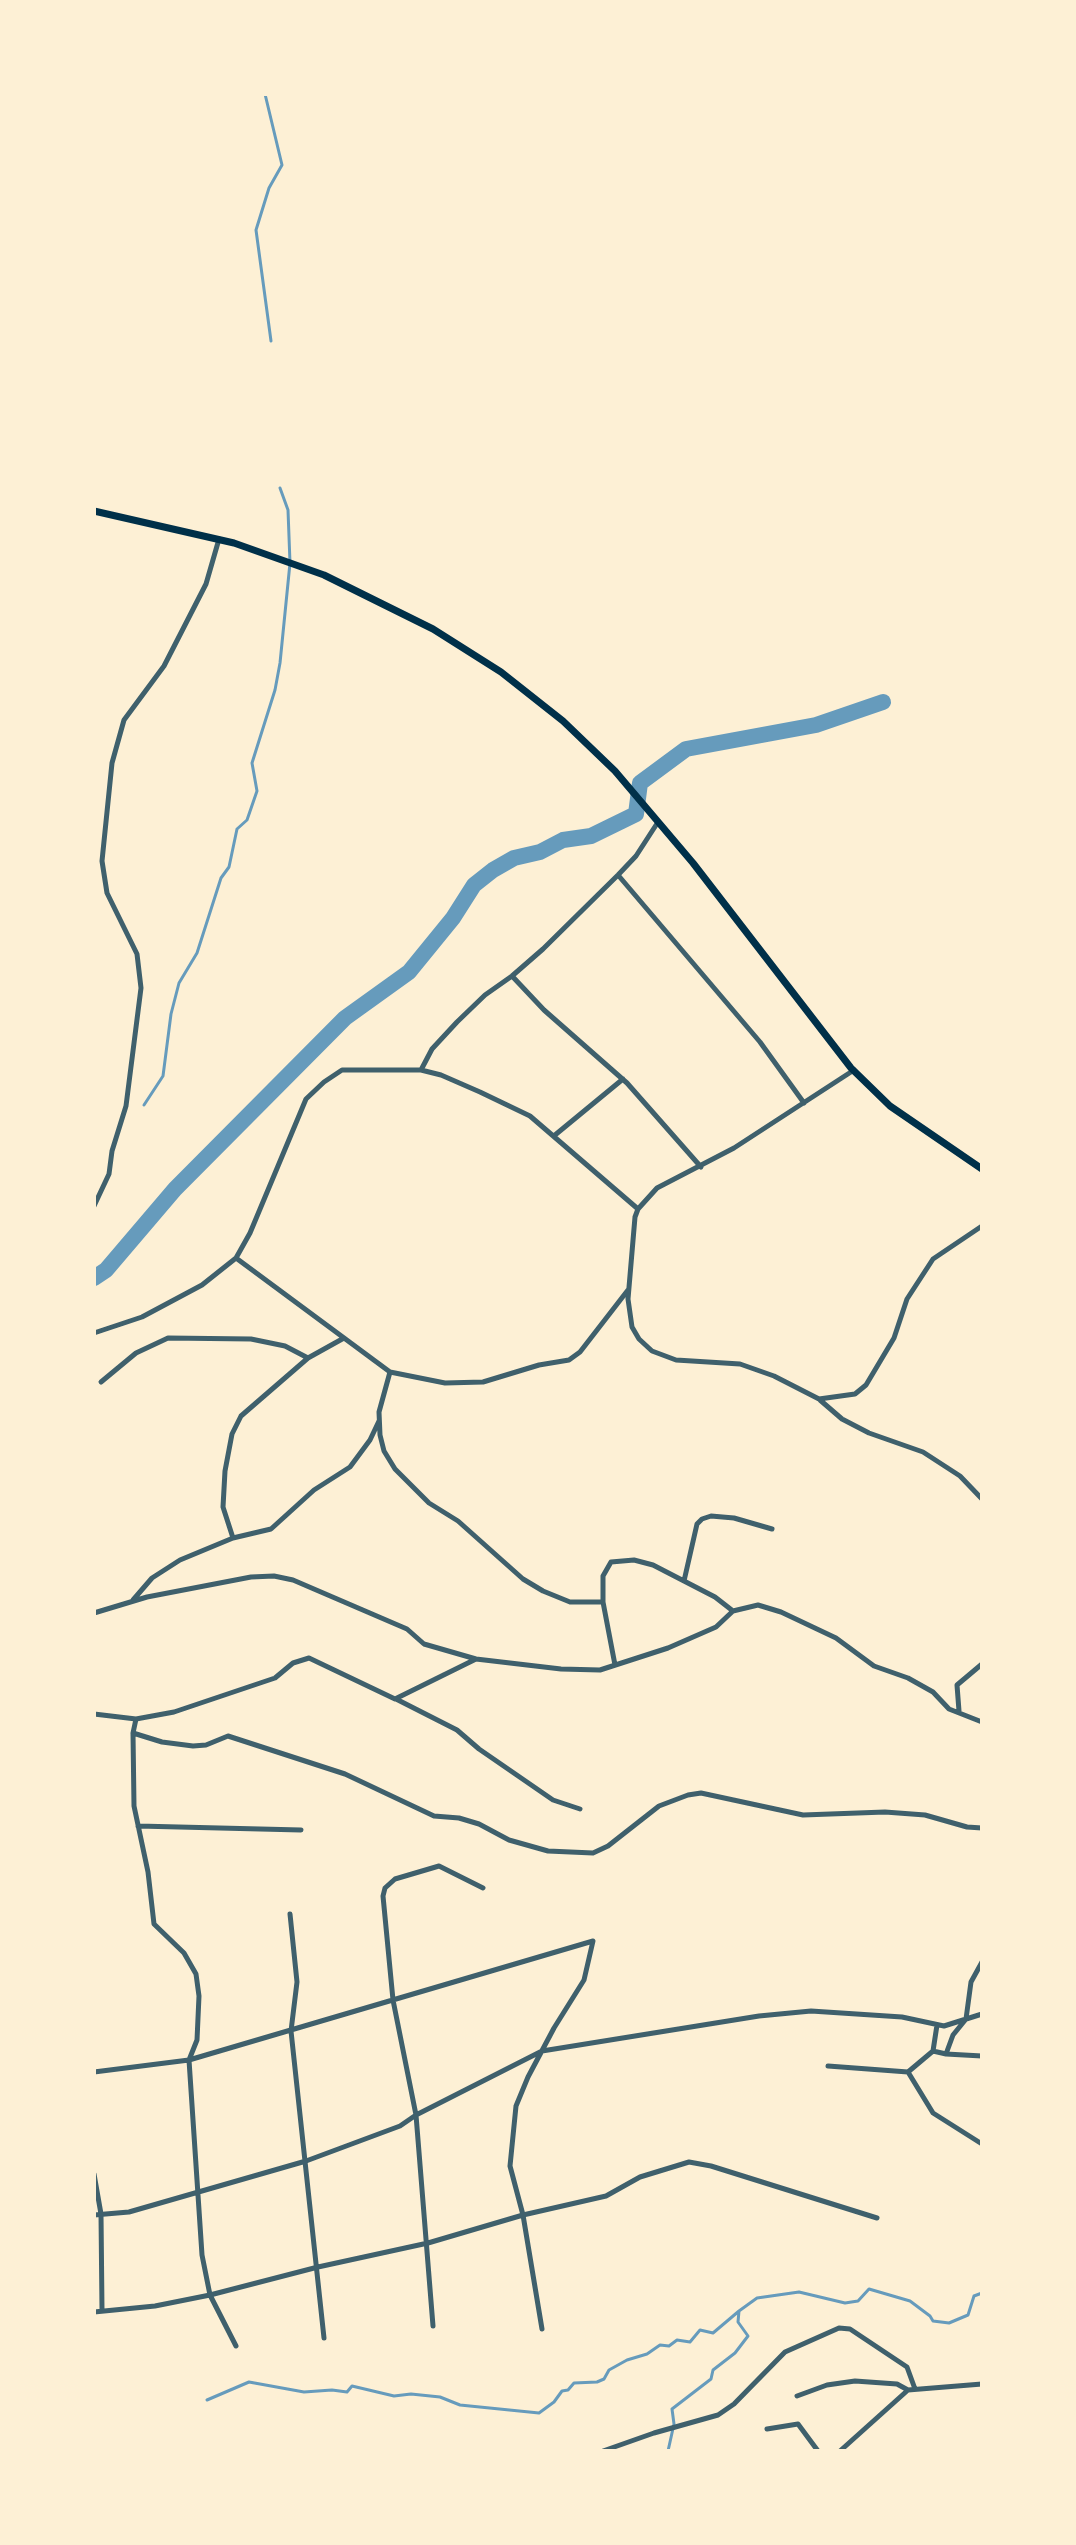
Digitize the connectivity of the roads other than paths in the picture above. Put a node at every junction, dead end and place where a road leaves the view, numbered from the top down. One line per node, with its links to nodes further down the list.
1 (94, 511): 2 (main road)
2 (219, 539): 3 (main road); 13 (street)
3 (658, 821): 4 (street); 7 (main road)
4 (618, 875): 5 (street); 9 (street)
5 (512, 976): 6 (street); 8 (street)
6 (421, 1070): 10 (street); 16 (street)
7 (854, 1070): 9 (street); 12 (main road)
8 (623, 1079): 10 (street); 11 (street)
9 (804, 1103): 11 (street)
10 (555, 1135): 14 (street)
11 (701, 1167): 14 (street)
12 (982, 1169)
13 (94, 1206)
14 (638, 1209): 17 (street)
15 (982, 1226): 23 (street)
16 (236, 1258): 18 (street); 19 (street)
17 (629, 1289): 21 (street); 23 (street)
18 (94, 1333)
19 (344, 1338): 20 (street); 21 (street)
20 (308, 1358): 22 (street); 27 (street)
21 (390, 1372): 24 (street)
22 (101, 1382)
23 (819, 1399): 25 (street)
24 (380, 1420): 27 (street); 30 (street)
25 (982, 1499)
26 (772, 1529): 28 (street)
27 (233, 1538): 29 (street)
28 (684, 1581): 30 (street); 31 (street)
29 (133, 1601): 32 (street); 33 (street)
30 (603, 1602): 35 (street)
31 (733, 1611): 35 (street); 37 (street)
32 (94, 1613)
33 (476, 1659): 35 (street); 36 (street)
34 (982, 1664): 37 (street)
35 (615, 1665)
36 (395, 1699): 39 (street); 42 (street)
37 (959, 1711): 40 (street)
38 (94, 1714): 39 (street)
39 (136, 1719): 41 (street)
40 (982, 1722)
41 (133, 1733): 43 (street); 44 (street)
42 (580, 1809)
43 (138, 1826): 45 (street); 58 (street)
44 (982, 1828)
45 (301, 1830)
46 (483, 1888): 49 (street)
47 (290, 1914): 53 (street)
48 (982, 1962): 51 (street)
49 (393, 2000): 53 (street); 54 (street); 62 (street)
50 (982, 2014): 51 (street)
51 (966, 2019): 52 (street); 56 (street)
52 (937, 2025): 54 (street); 55 (street)
53 (291, 2031): 58 (street); 64 (street)
54 (542, 2051): 62 (street); 68 (street)
55 (933, 2051): 56 (street); 61 (street)
56 (946, 2054): 57 (street)
57 (982, 2056)
58 (189, 2060): 60 (street); 66 (street)
59 (828, 2066): 61 (street)
60 (94, 2072)
61 (908, 2072): 63 (street)
62 (416, 2115): 64 (street); 70 (street)
63 (982, 2144)
64 (306, 2161): 66 (street); 71 (street)
65 (94, 2174): 67 (street)
66 (198, 2194): 67 (street); 72 (street)
67 (98, 2215): 73 (street)
68 (523, 2215): 69 (street); 70 (street); 76 (street)
69 (877, 2218)
70 (428, 2243): 71 (street); 75 (street)
71 (318, 2267): 72 (street); 77 (street)
72 (210, 2295): 73 (street); 78 (street)
73 (102, 2310): 74 (street)
74 (94, 2312)
75 (433, 2326)
76 (542, 2329)
77 (324, 2338)
78 (236, 2346)
79 (982, 2384): 80 (street)
80 (912, 2390): 81 (street); 83 (street); 86 (street)
81 (797, 2396)
82 (767, 2429): 85 (street)
83 (623, 2447): 84 (street)
84 (603, 2451)
85 (818, 2451)
86 (840, 2451)

